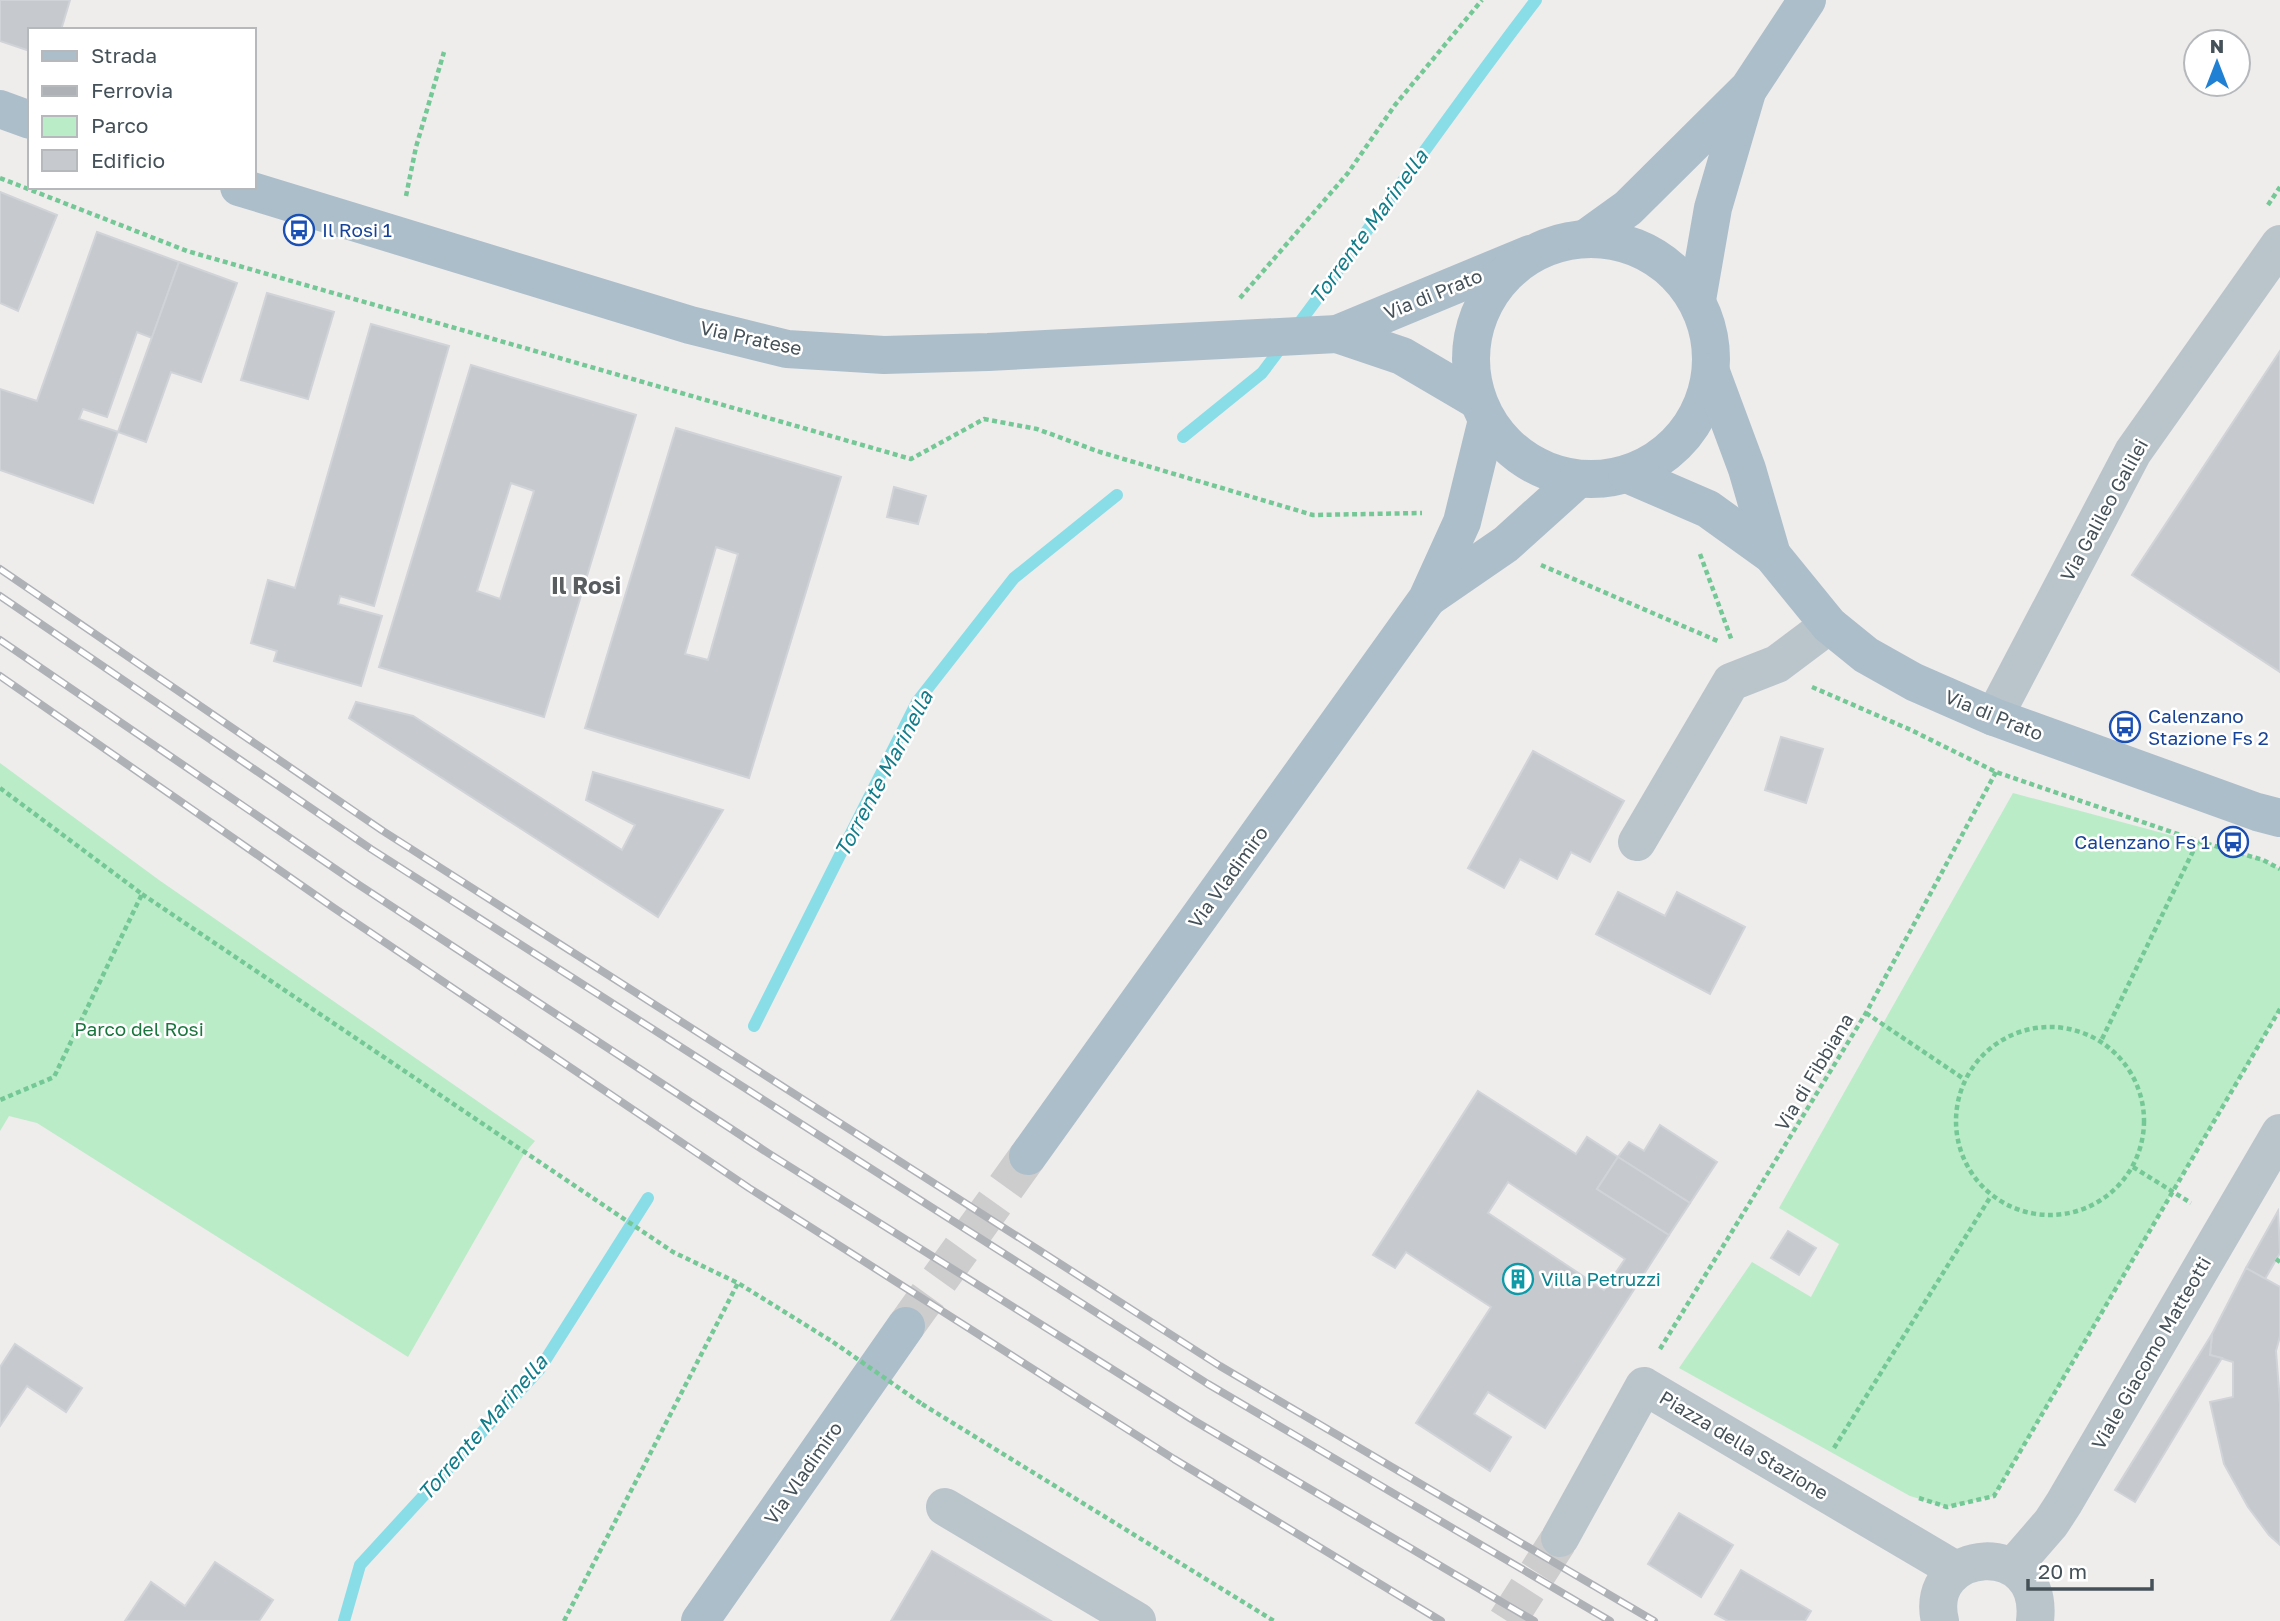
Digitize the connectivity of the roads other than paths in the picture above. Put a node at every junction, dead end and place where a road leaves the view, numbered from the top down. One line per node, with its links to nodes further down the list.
1 (1807, 0): 2 (main road)
2 (1749, 88): 6 (main road); 9 (main road)
3 (0, 109): 4 (main road)
4 (28, 119)
5 (246, 189): 11 (main road, Via Pratese)
6 (1585, 239): 8 (main road, Via di Prato); 9 (main road, Via di Prato)
7 (2280, 244): 19 (street, Via Galileo Galilei)
8 (1530, 254): 10 (main road, Via di Prato); 13 (main road, Via di Prato)
9 (1697, 300): 12 (main road, Via di Prato)
10 (1336, 334): 11 (main road, Via di Prato); 13 (main road, Via di Prato)
11 (1283, 338)
12 (1711, 372): 14 (main road, Via di Prato); 16 (main road, Via di Prato)
13 (1482, 410): 15 (main road, Via di Prato); 17 (main road, Via Vladimiro)
14 (1627, 474): 15 (main road, Via di Prato); 16 (main road, Via di Prato)
15 (1578, 479): 17 (main road, Via Vladimiro)
16 (1772, 555): 18 (main road, Via di Prato)
17 (1427, 598): 23 (main road, Via Vladimiro)
18 (1829, 625): 19 (main road, Via di Prato); 21 (street)
19 (1994, 717): 20 (main road, Via di Prato)
20 (2272, 819)
21 (1637, 842)
22 (2280, 1133): 27 (street, Viale Giacomo Matteotti)
23 (1028, 1156)
24 (906, 1326): 29 (main road, Via Vladimiro)
25 (945, 1507): 30 (street)
26 (1560, 1538): 28 (street, Piazza della Stazione)
27 (2013, 1567): 28 (street); 32 (street)
28 (1956, 1570): 31 (street)
29 (700, 1621)
30 (1138, 1621)
31 (1940, 1621)
32 (2035, 1621)

